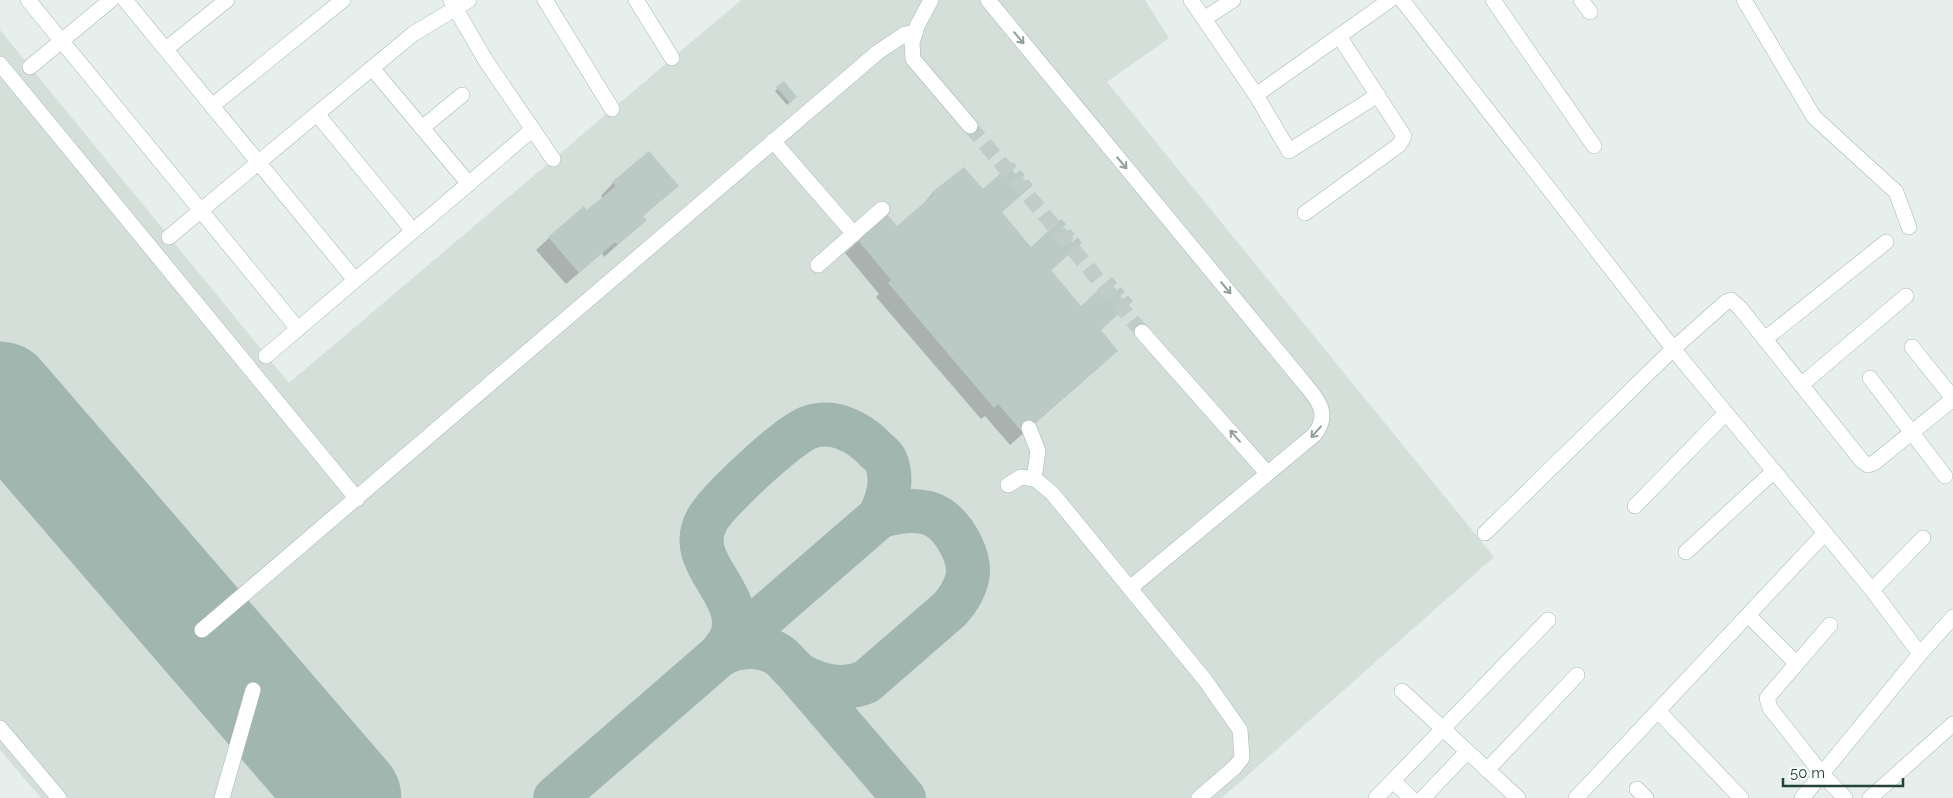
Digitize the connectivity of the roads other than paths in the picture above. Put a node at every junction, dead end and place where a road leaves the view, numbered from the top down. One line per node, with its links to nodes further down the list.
1 (28, 0): 21 (street)
2 (111, 0): 21 (street)
3 (125, 0): 22 (street)
4 (227, 0): 22 (street)
5 (343, 0): 30 (street)
6 (469, 0): 17 (street)
7 (545, 0): 31 (street)
8 (636, 0): 23 (street)
9 (931, 0): 19 (street)
10 (988, 0): 65 (street, one-way to 65)
11 (1191, 0): 18 (street)
12 (1232, 0): 18 (street)
13 (1390, 0): 20 (street)
14 (1402, 0): 56 (street)
15 (1493, 0): 37 (street)
16 (1744, 0): 44 (street)
17 (453, 4): 26 (street); 35 (street)
18 (1204, 20): 28 (street)
19 (915, 33): 33 (street); 36 (street)
20 (1339, 36): 28 (street); 29 (street)
21 (62, 41): 25 (street); 42 (street)
22 (166, 49): 30 (street)
23 (672, 58)
24 (0, 64): 69 (street)
25 (30, 67)
26 (372, 68): 32 (street); 34 (street)
27 (462, 95): 34 (street)
28 (1256, 95): 29 (street)
29 (1378, 95): 43 (street)
30 (212, 106): 39 (street)
31 (612, 109)
32 (317, 114): 39 (street); 45 (street)
33 (970, 126)
34 (422, 128): 40 (street)
35 (533, 129): 38 (street); 40 (street)
36 (773, 141): 46 (street); 69 (street)
37 (1594, 146)
38 (553, 158)
39 (258, 162): 42 (street); 50 (street)
40 (468, 184): 45 (street)
41 (882, 208): 46 (street)
42 (200, 210): 47 (street); 52 (street)
43 (1305, 213)
44 (1908, 227)
45 (413, 231): 50 (street)
46 (854, 234): 49 (street)
47 (169, 237)
48 (1886, 242): 54 (street)
49 (818, 265)
50 (355, 280): 52 (street)
51 (1906, 296): 59 (street)
52 (298, 329): 57 (street)
53 (1142, 332): 65 (street, one-way to 53)
54 (1765, 339): 56 (street); 59 (street)
55 (1912, 347): 60 (street)
56 (1673, 349): 61 (street); 71 (street)
57 (266, 356)
58 (1870, 378): 63 (street)
59 (1800, 384): 63 (street)
60 (1953, 399): 63 (street)
61 (1726, 413): 64 (street); 70 (street)
62 (1029, 428): 67 (street)
63 (1911, 433): 66 (street)
64 (1774, 471): 72 (street); 74 (street)
65 (1267, 473): 75 (street)
66 (1945, 476)
67 (1034, 479): 68 (street); 75 (street)
68 (1008, 486)
69 (357, 498): 81 (street)
70 (1635, 506)
71 (1485, 533)
72 (1825, 533): 76 (street); 77 (street)
73 (1923, 538): 76 (street)
74 (1686, 552)
75 (1130, 588): 97 (street)
76 (1872, 590): 82 (street)
77 (1748, 615): 83 (street); 87 (street)
78 (1953, 617): 82 (street)
79 (1548, 620): 90 (street)
80 (1830, 626): 83 (street)
81 (202, 630)
82 (1920, 654): 93 (street)
83 (1796, 663): 93 (street)
84 (1578, 675): 92 (street)
85 (254, 690): 96 (street)
86 (1402, 691): 90 (street)
87 (1658, 711): 102 (street); 103 (street)
88 (1953, 724): 106 (street)
89 (0, 728): 95 (street)
90 (1443, 730): 91 (street); 94 (street)
91 (1466, 752): 92 (street); 100 (street)
92 (1487, 770): 101 (street)
93 (1822, 774): 104 (street); 105 (street)
94 (1394, 782): 98 (street); 99 (street)
95 (59, 798)
96 (222, 798)
97 (1200, 798)
98 (1376, 798)
99 (1411, 798)
100 (1423, 798)
101 (1518, 798)
102 (1576, 798)
103 (1741, 798)
104 (1802, 798)
105 (1845, 798)
106 (1870, 798)

